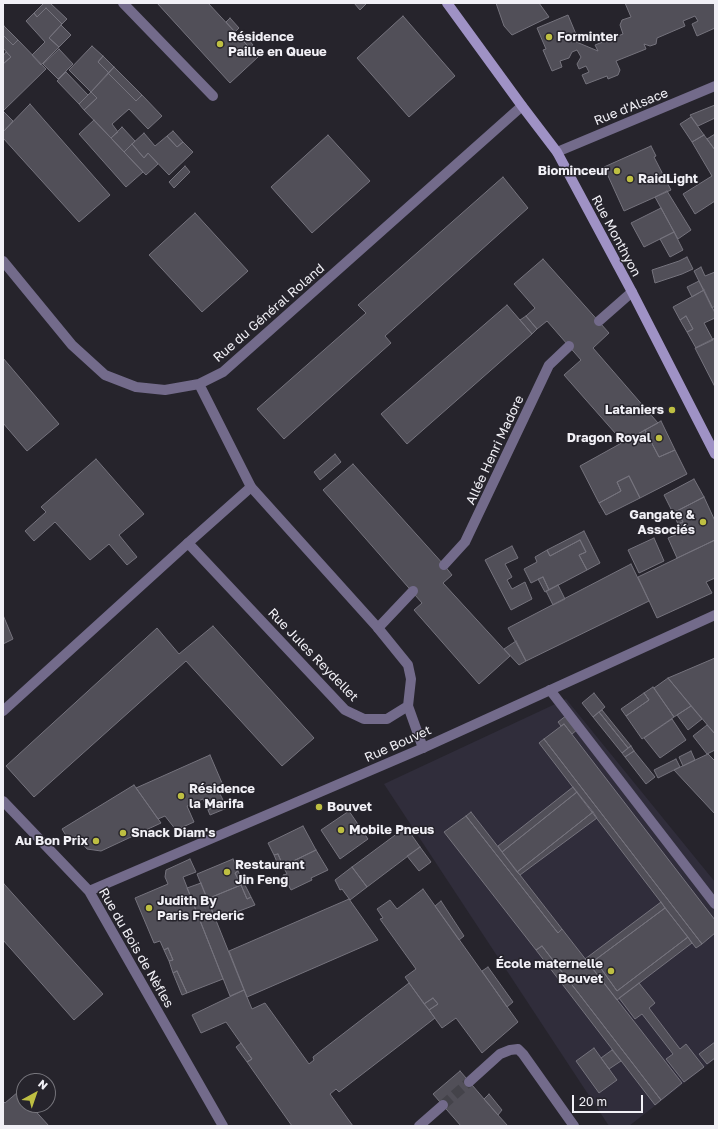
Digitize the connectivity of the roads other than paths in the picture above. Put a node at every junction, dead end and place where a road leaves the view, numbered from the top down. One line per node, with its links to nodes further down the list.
1 (123, 3): 4 (street)
2 (447, 3): 5 (main road, Rue Monthyon)
3 (715, 86): 6 (street, Rue d'Alsace)
4 (213, 96)
5 (522, 106): 6 (main road, Rue Monthyon); 11 (street, Rue du Général Roland)
6 (557, 152): 8 (main road, Rue Monthyon)
7 (3, 261): 11 (street, Rue du Général Roland)
8 (632, 292): 9 (street); 12 (main road, Rue Monthyon)
9 (599, 321)
10 (569, 346): 15 (street, Allée Henri Madore)
11 (199, 384): 13 (street)
12 (715, 454)
13 (251, 487): 14 (street); 18 (street)
14 (188, 543): 20 (street, Rue Jules Reydellet); 21 (street)
15 (444, 565)
16 (413, 592): 18 (street)
17 (715, 615): 19 (street, Rue Bouvet)
18 (378, 628): 20 (street)
19 (550, 690): 22 (street, Rue Bouvet); 25 (street)
20 (408, 706): 22 (street)
21 (3, 711)
22 (423, 748): 24 (street, Rue Bouvet)
23 (3, 801): 24 (street, Rue du Bois de Nèfles)
24 (89, 891): 28 (street, Rue du Bois de Nèfles)
25 (715, 904)
26 (469, 1082): 30 (street)
27 (443, 1105): 29 (street)
28 (223, 1126)
29 (419, 1126)
30 (574, 1126)

